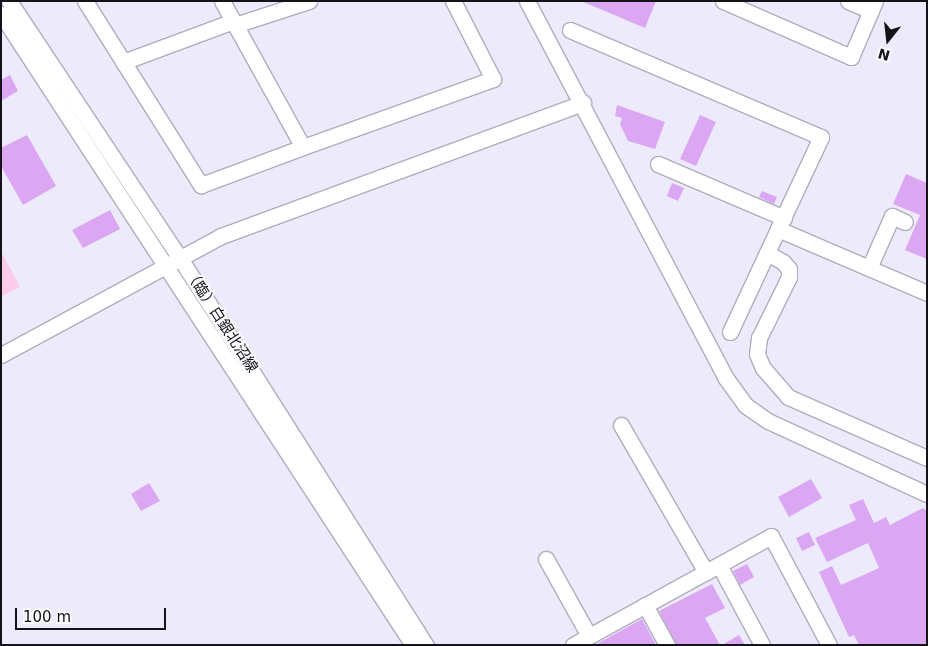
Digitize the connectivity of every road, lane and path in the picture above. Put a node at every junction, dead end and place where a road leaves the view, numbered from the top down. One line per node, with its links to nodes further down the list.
1 (85, 1): 12 (street)
2 (222, 1): 10 (street)
3 (309, 1): 10 (street)
4 (453, 1): 14 (street)
5 (527, 1): 13 (street)
6 (723, 1): 9 (street)
7 (848, 1): 9 (street)
8 (9, 6): 19 (street, （臨）白銀北沼線); 20 (street, （臨）白銀北沼線)
9 (873, 6)
10 (234, 23): 12 (street); 14 (street)
11 (570, 30): 17 (street)
12 (123, 62): 14 (street)
13 (583, 104): 19 (street); 27 (street)
14 (303, 147)
15 (658, 164): 17 (street)
16 (905, 222): 21 (street)
17 (781, 223): 18 (street); 21 (street)
18 (767, 254): 23 (street); 26 (street)
19 (180, 258): 20 (street); 33 (street, （臨）白銀北沼線)
20 (165, 266): 24 (street); 32 (street, （臨）白銀北沼線)
21 (869, 268): 22 (street)
22 (927, 293)
23 (730, 332)
24 (1, 355)
25 (621, 425): 29 (street)
26 (927, 458)
27 (927, 494)
28 (546, 559): 31 (street)
29 (712, 568): 30 (street); 35 (street); 36 (street)
30 (645, 605): 31 (street); 34 (street)
31 (579, 642)
32 (414, 645)
33 (426, 645)
34 (667, 645)
35 (762, 645)
36 (829, 645)

